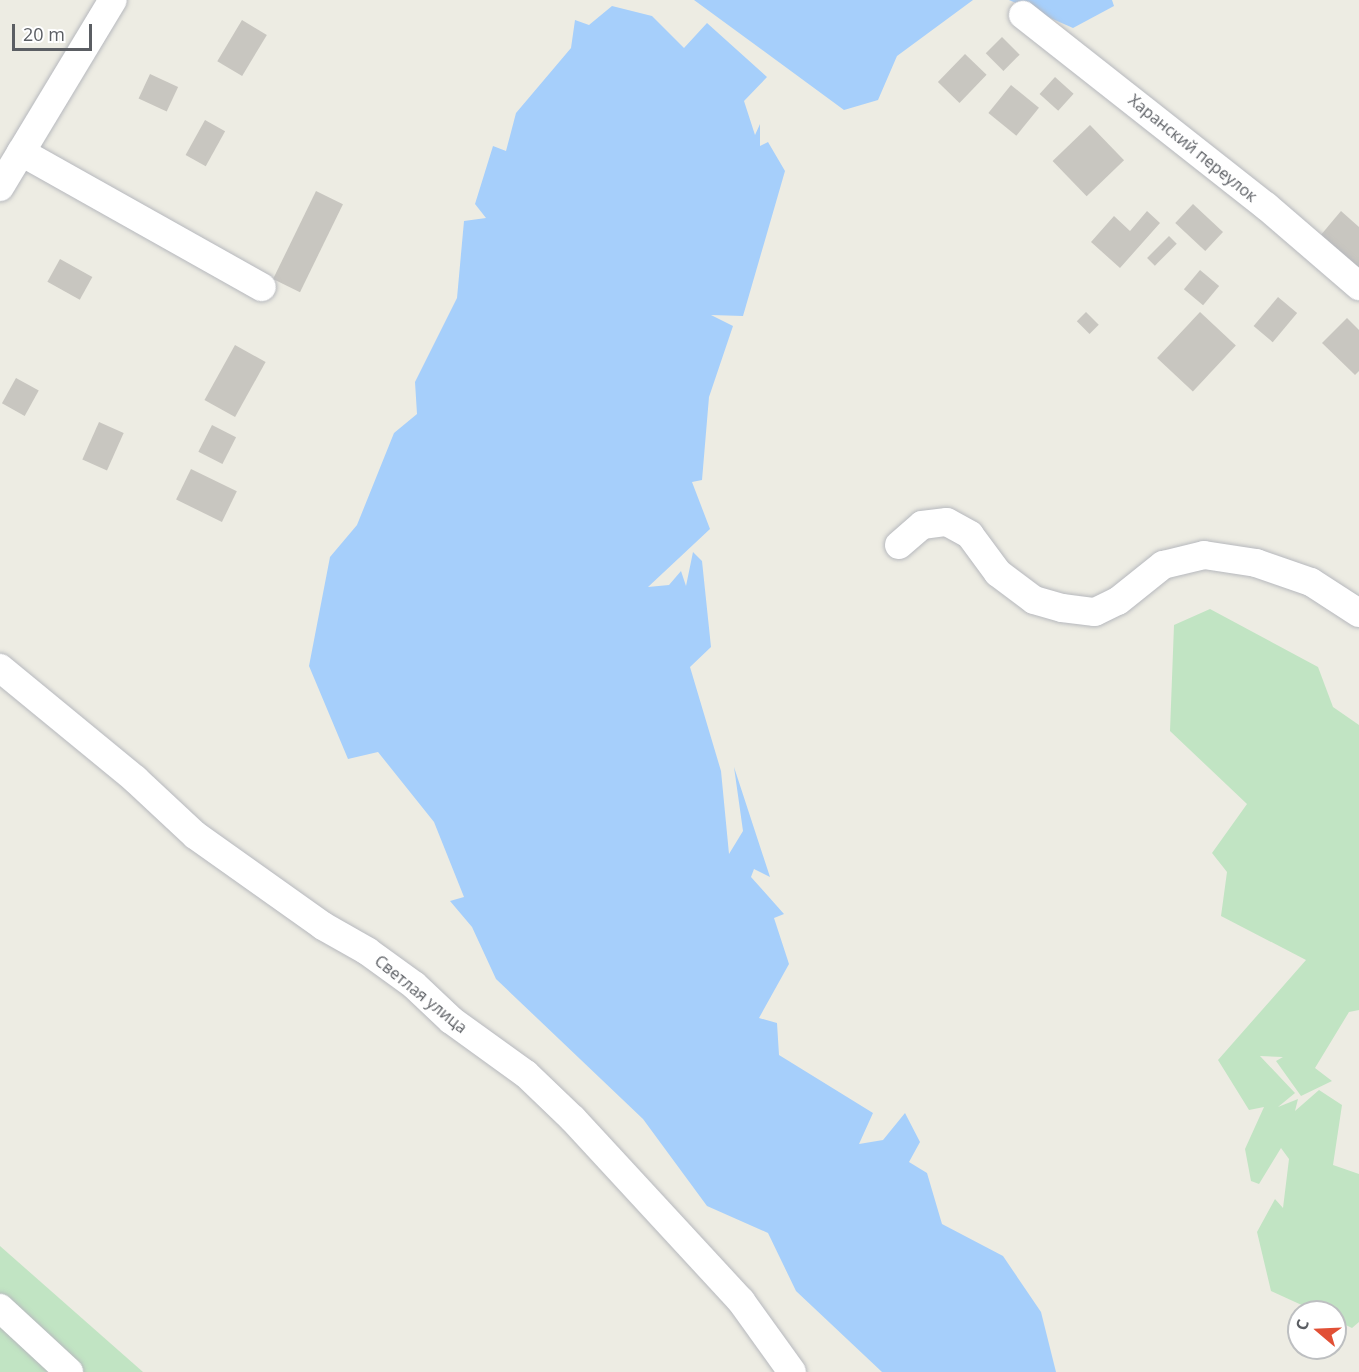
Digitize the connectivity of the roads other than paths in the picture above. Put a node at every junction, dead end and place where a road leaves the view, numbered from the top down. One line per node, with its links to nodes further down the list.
1 (113, 0): 3 (street)
2 (1023, 15): 5 (street, Харанский переулок)
3 (21, 152): 4 (street); 6 (street)
4 (0, 188)
5 (1359, 286)
6 (262, 287)
7 (899, 545): 8 (street)
8 (1359, 614)
9 (0, 668): 12 (street, Светлая улица)
10 (0, 1308): 11 (street)
11 (69, 1372)
12 (792, 1372)

